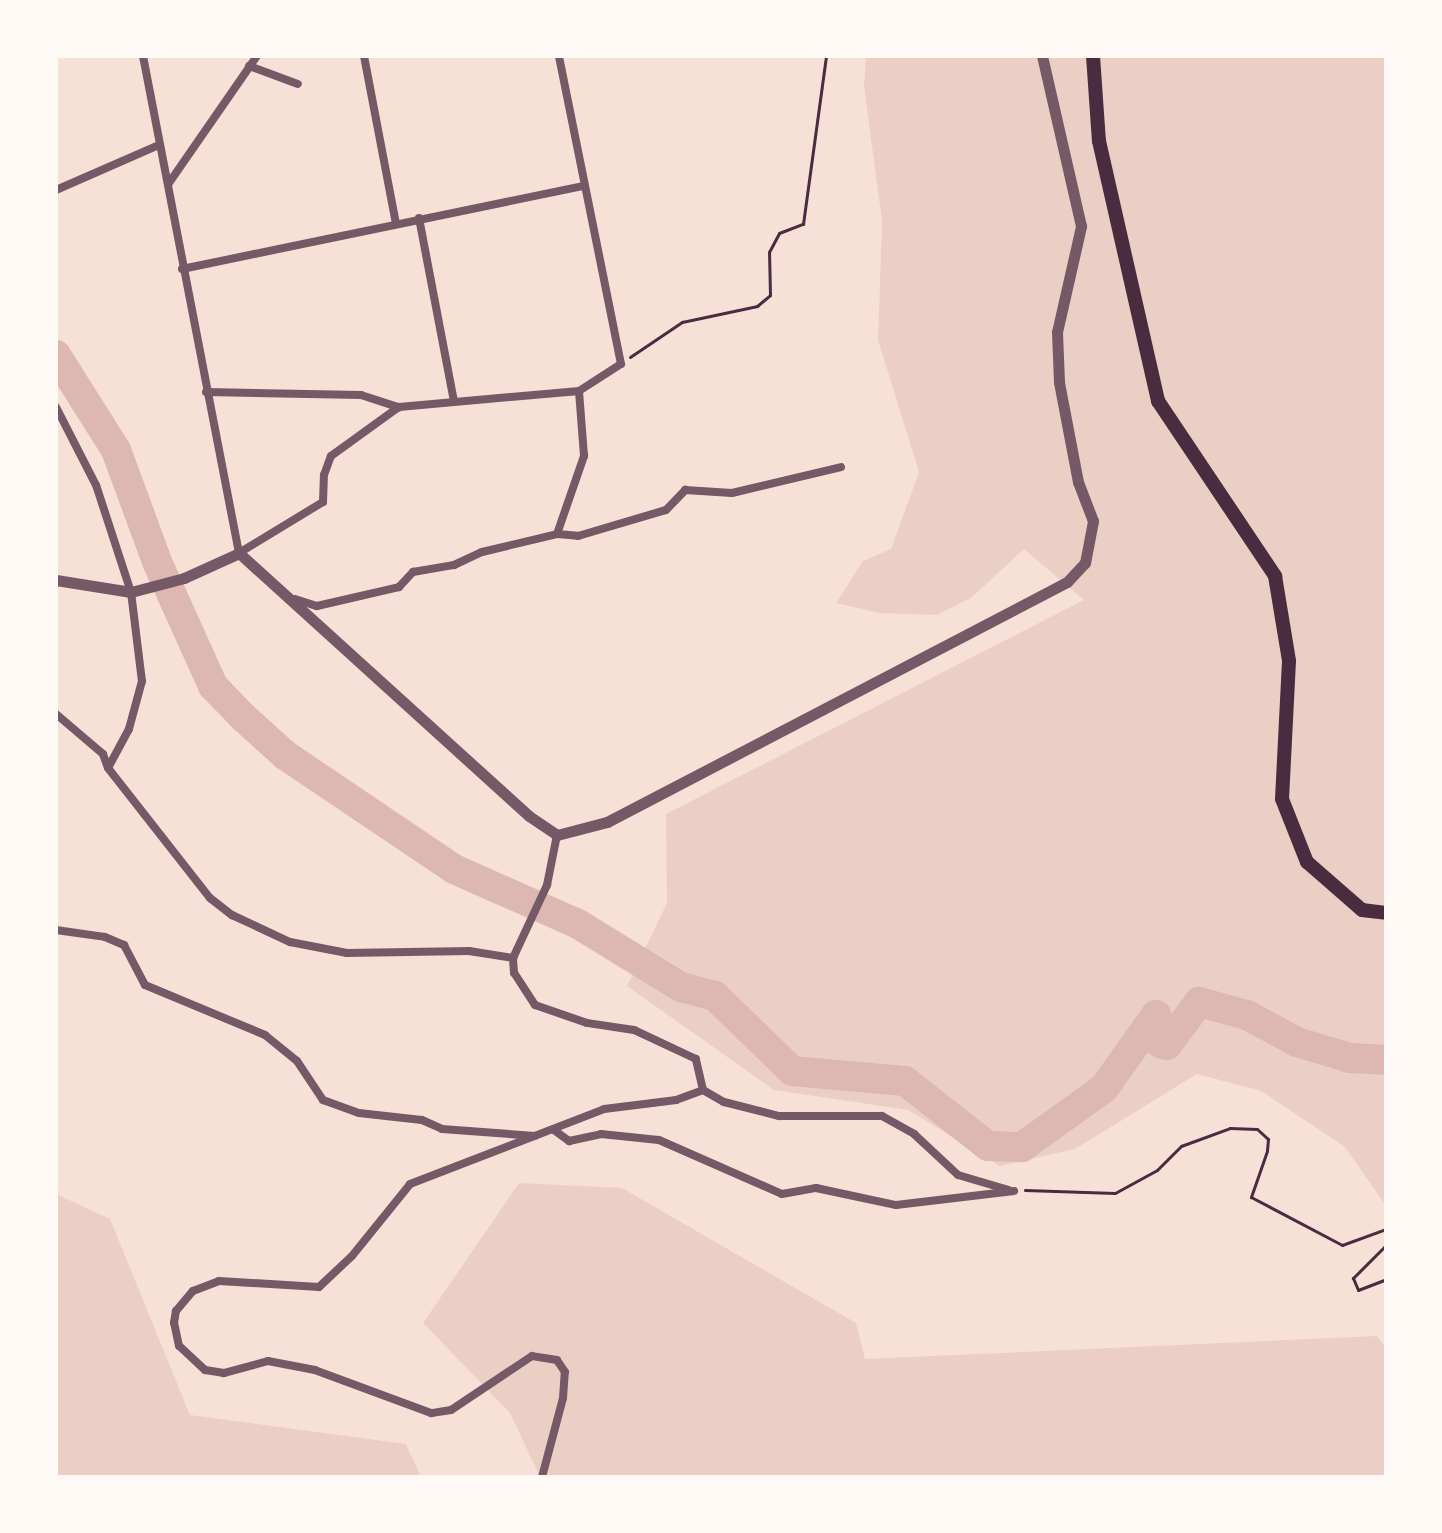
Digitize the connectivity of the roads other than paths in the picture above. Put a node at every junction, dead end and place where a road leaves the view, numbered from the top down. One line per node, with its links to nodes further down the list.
1 (143, 56): 9 (street)
2 (257, 56): 7 (street)
3 (364, 56): 14 (street)
4 (559, 56): 11 (street)
5 (1042, 56): 29 (street)
6 (1093, 56): 30 (main road)
7 (249, 66): 8 (street); 10 (street)
8 (298, 84)
9 (159, 145): 10 (street); 12 (street)
10 (169, 183): 15 (street)
11 (583, 186): 13 (street); 16 (street)
12 (56, 190)
13 (419, 218): 14 (street); 18 (street)
14 (396, 224): 15 (street)
15 (182, 269): 17 (street)
16 (579, 391): 18 (street); 22 (street)
17 (206, 392): 20 (street); 23 (street)
18 (454, 401): 20 (street)
19 (56, 407): 25 (street)
20 (399, 407): 23 (street)
21 (841, 467): 22 (street)
22 (557, 534): 26 (street)
23 (239, 553): 25 (street); 26 (street)
24 (56, 580): 25 (street)
25 (131, 592): 28 (street)
26 (295, 599): 29 (street)
27 (56, 714): 28 (street)
28 (108, 768): 32 (street)
29 (557, 835): 32 (street)
30 (1386, 913)
31 (56, 930): 35 (street)
32 (513, 958): 33 (street)
33 (703, 1090): 34 (street); 34 (street)
34 (554, 1130): 35 (street)
35 (540, 1137): 36 (street)
36 (542, 1477)

